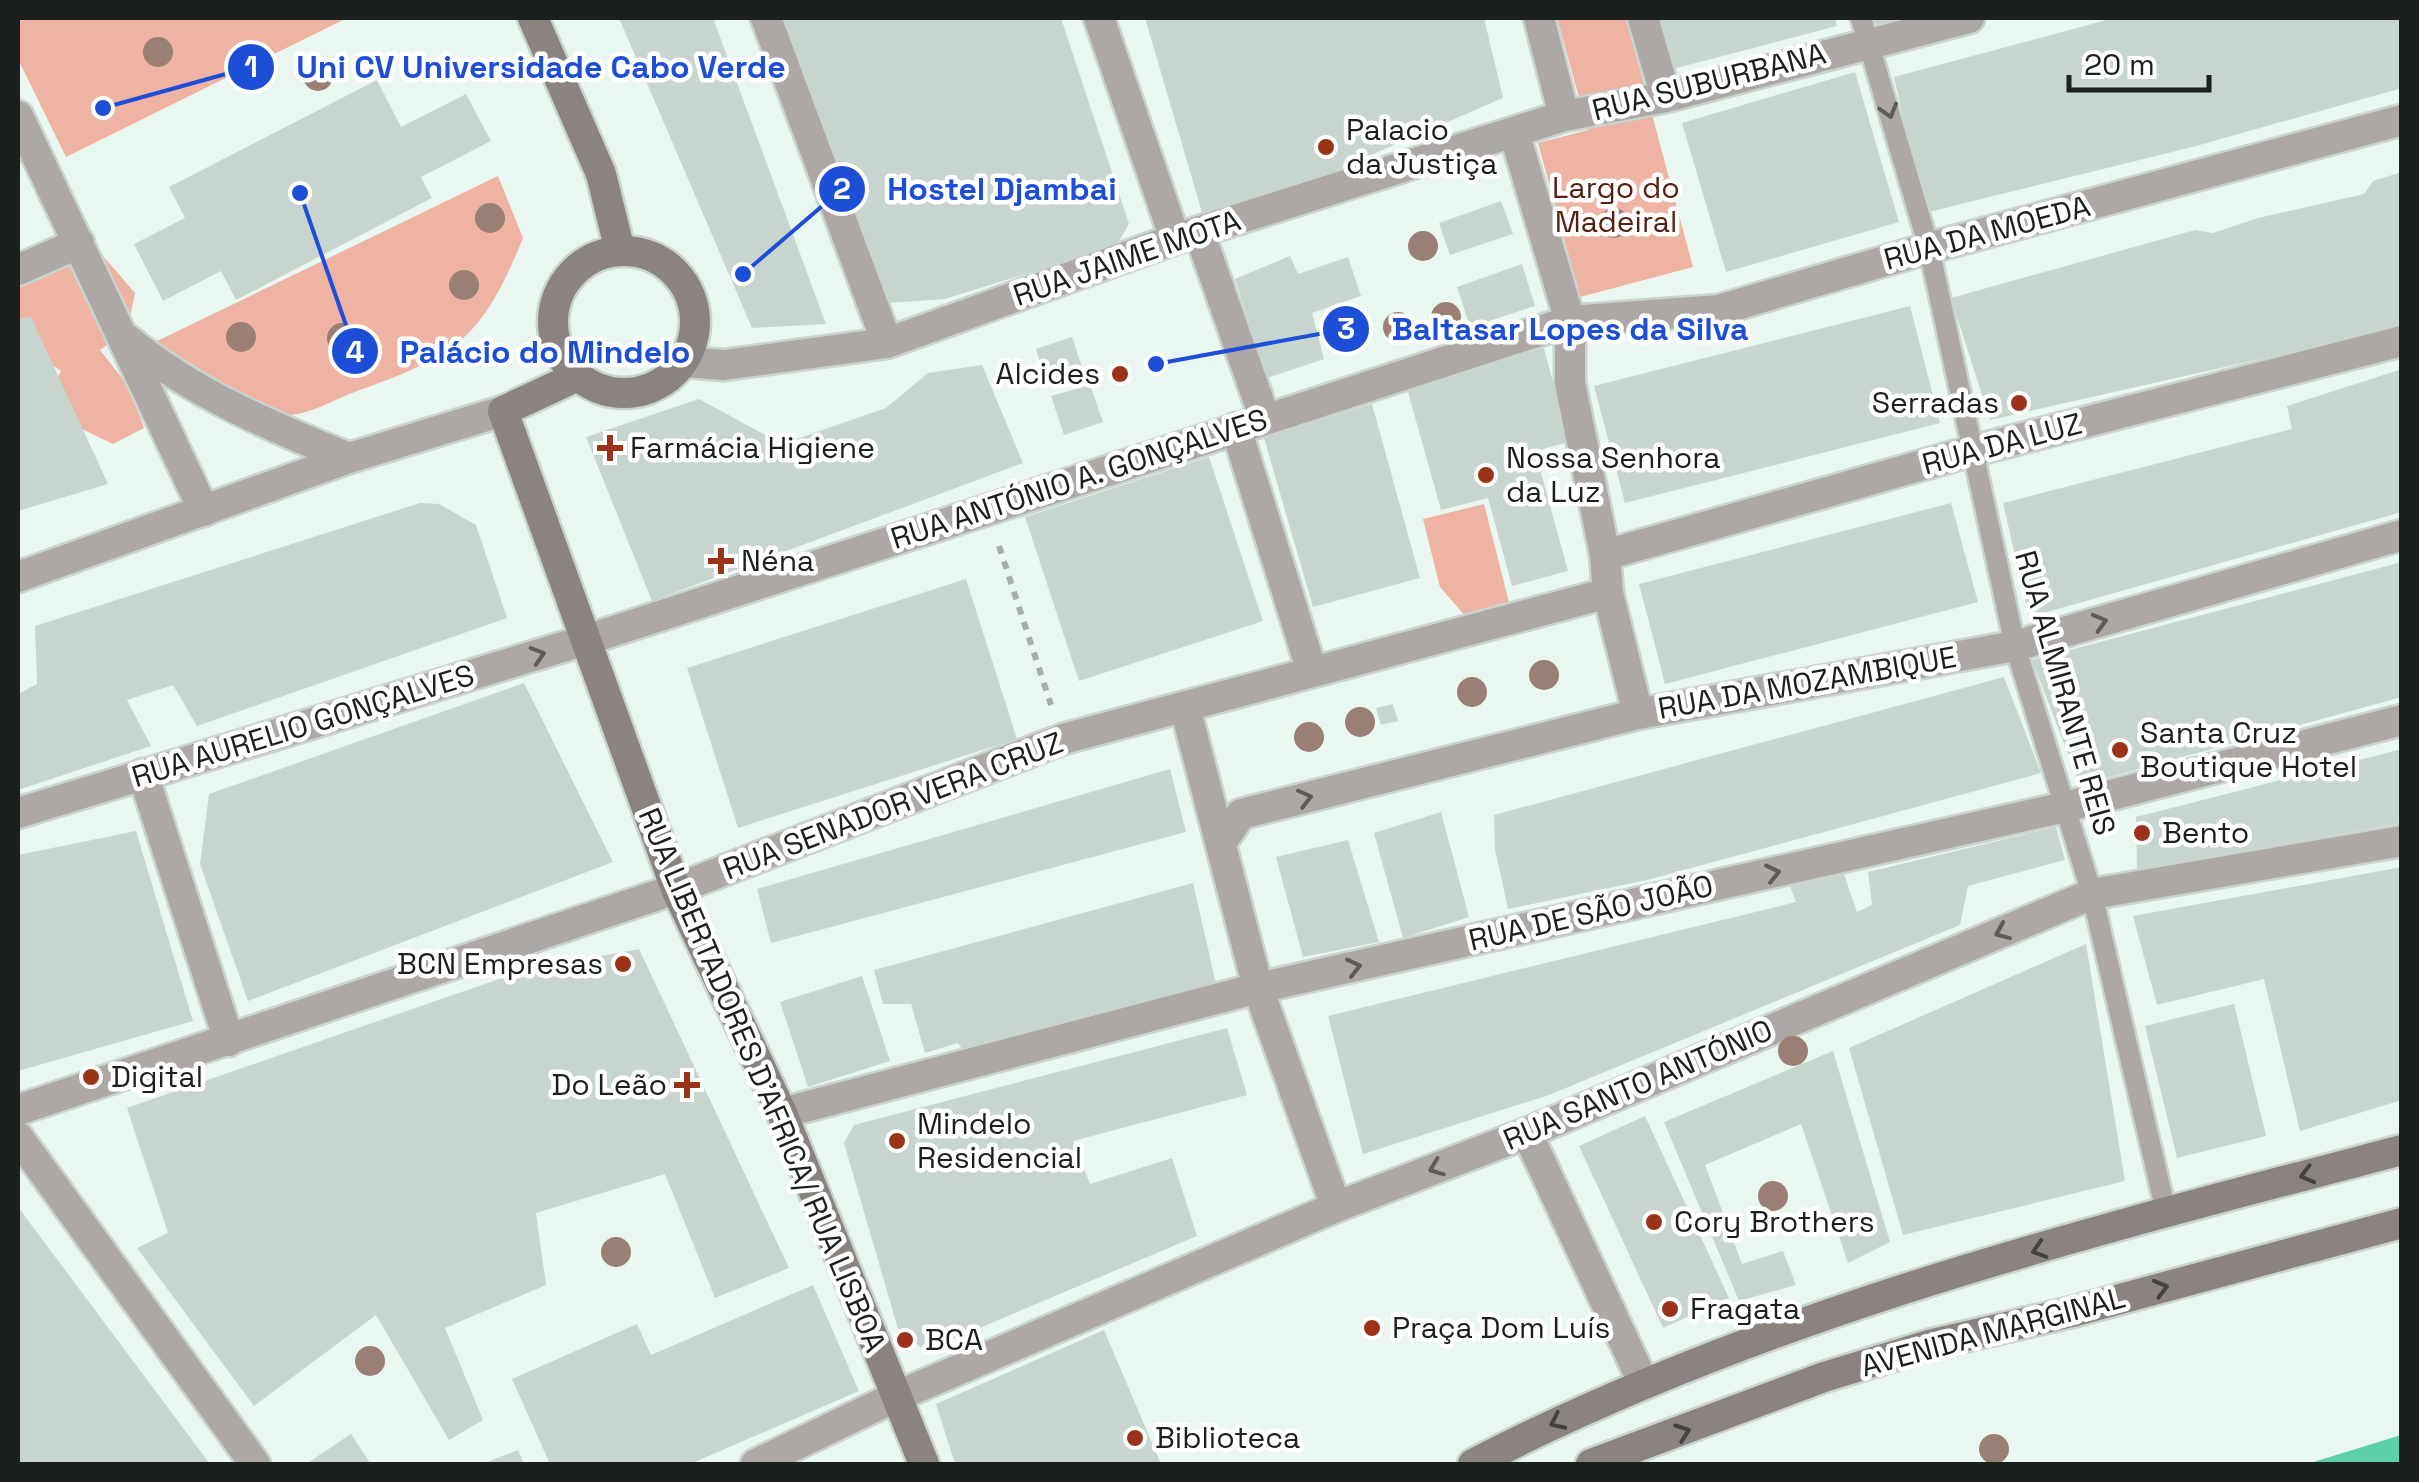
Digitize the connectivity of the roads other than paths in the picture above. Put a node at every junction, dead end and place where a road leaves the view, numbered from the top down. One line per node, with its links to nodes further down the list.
1 (533, 18): 16 (main road)
2 (766, 18): 21 (street)
3 (1099, 18): 13 (street)
4 (1539, 18): 10 (street)
5 (1643, 18): 8 (street)
6 (1969, 18): 7 (street, RUA SUBURBANA)
7 (1865, 30): 8 (street, RUA SUBURBANA); 15 (lane, RUA ALMIRANTE REIS, one-way to 15)
8 (1666, 96): 10 (street, RUA SUBURBANA)
9 (18, 116): 14 (street)
10 (1564, 116): 12 (street, RUA JAIME MOTA)
11 (2402, 120): 15 (street, RUA DA MOEDA)
12 (1514, 132): 13 (street, RUA JAIME MOTA); 18 (street)
13 (1187, 236): 21 (street, RUA JAIME MOTA); 25 (street)
14 (78, 244): 17 (street); 19 (street)
15 (1928, 248): 18 (street, RUA DA MOEDA); 26 (lane, RUA ALMIRANTE REIS)
16 (620, 251): 22 (main road); 23 (main road)
17 (18, 270)
18 (1570, 321): 25 (street, RUA ANTÓNIO A. GONÇALVES); 30 (street)
19 (122, 335): 27 (street); 28 (street)
20 (2402, 341): 26 (street, RUA DA LUZ)
21 (887, 342): 22 (street, RUA JAIME MOTA)
22 (684, 362): 23 (main road)
23 (578, 376): 24 (main road)
24 (503, 411): 27 (street); 33 (main road, RUA LIBERTADORES D'AFRICA/ RUA LISBOA)
25 (1250, 424): 33 (street, RUA ANTÓNIO A. GONÇALVES); 35 (street)
26 (1972, 451): 30 (street, RUA DA LUZ); 34 (lane, RUA ALMIRANTE REIS)
27 (349, 458): 28 (street)
28 (204, 510): 31 (street)
29 (2402, 535): 34 (street, RUA DA MOZAMBIQUE, one-way to 29)
30 (1605, 555): 32 (street)
31 (18, 578)
32 (1608, 593): 35 (street, RUA SENADOR VERA CRUZ); 37 (street)
33 (590, 640): 39 (street, RUA AURELIO GONÇALVES, one-way to 33); 44 (main road, RUA LIBERTADORES D'AFRICA/ RUA LISBOA)
34 (2015, 646): 37 (street, RUA DA MOZAMBIQUE); 40 (lane, RUA ALMIRANTE REIS)
35 (1312, 672): 36 (street, RUA SENADOR VERA CRUZ)
36 (1185, 707): 42 (street); 44 (street, RUA SENADOR VERA CRUZ)
37 (1638, 714): 42 (street, RUA DA MOZAMBIQUE, one-way to 37)
38 (2402, 720): 40 (street, RUA DE SÃO JOÃO)
39 (143, 774): 41 (street, RUA AURELIO GONÇALVES); 47 (street)
40 (2065, 807): 45 (lane, RUA ALMIRANTE REIS); 46 (street, RUA DE SÃO JOÃO, one-way to 40)
41 (18, 813)
42 (1223, 840): 46 (street)
43 (2402, 840): 45 (street, RUA SANTO ANTÓNIO)
44 (676, 889): 47 (street, RUA SENADOR VERA CRUZ); 49 (main road, RUA LIBERTADORES D'AFRICA/ RUA LISBOA)
45 (2092, 894): 50 (street, RUA SANTO ANTÓNIO, one-way to 50); 54 (lane, RUA ALMIRANTE REIS)
46 (1258, 988): 49 (street, RUA DE SÃO JOÃO); 53 (street)
47 (229, 1042): 48 (street, RUA SENADOR VERA CRUZ)
48 (18, 1110)
49 (782, 1113): 57 (main road, RUA LIBERTADORES D'AFRICA/ RUA LISBOA)
50 (1527, 1133): 53 (street, RUA SANTO ANTÓNIO, one-way to 53); 56 (street)
51 (18, 1137): 58 (street)
52 (2402, 1150): 54 (main road, AVENIDA MARGINAL, one-way to 54)
53 (1336, 1208): 57 (street, RUA SANTO ANTÓNIO)
54 (2166, 1212): 56 (main road, AVENIDA MARGINAL, one-way to 56)
55 (2402, 1223): 62 (main road, AVENIDA MARGINAL, one-way to 55)
56 (1643, 1382): 61 (main road, AVENIDA MARGINAL, one-way to 61)
57 (894, 1398): 59 (street, RUA SANTO ANTÓNIO); 60 (main road, RUA LIBERTADORES D'AFRICA/ RUA LISBOA)
58 (256, 1464)
59 (756, 1464)
60 (924, 1464)
61 (1473, 1464)
62 (1592, 1464)

